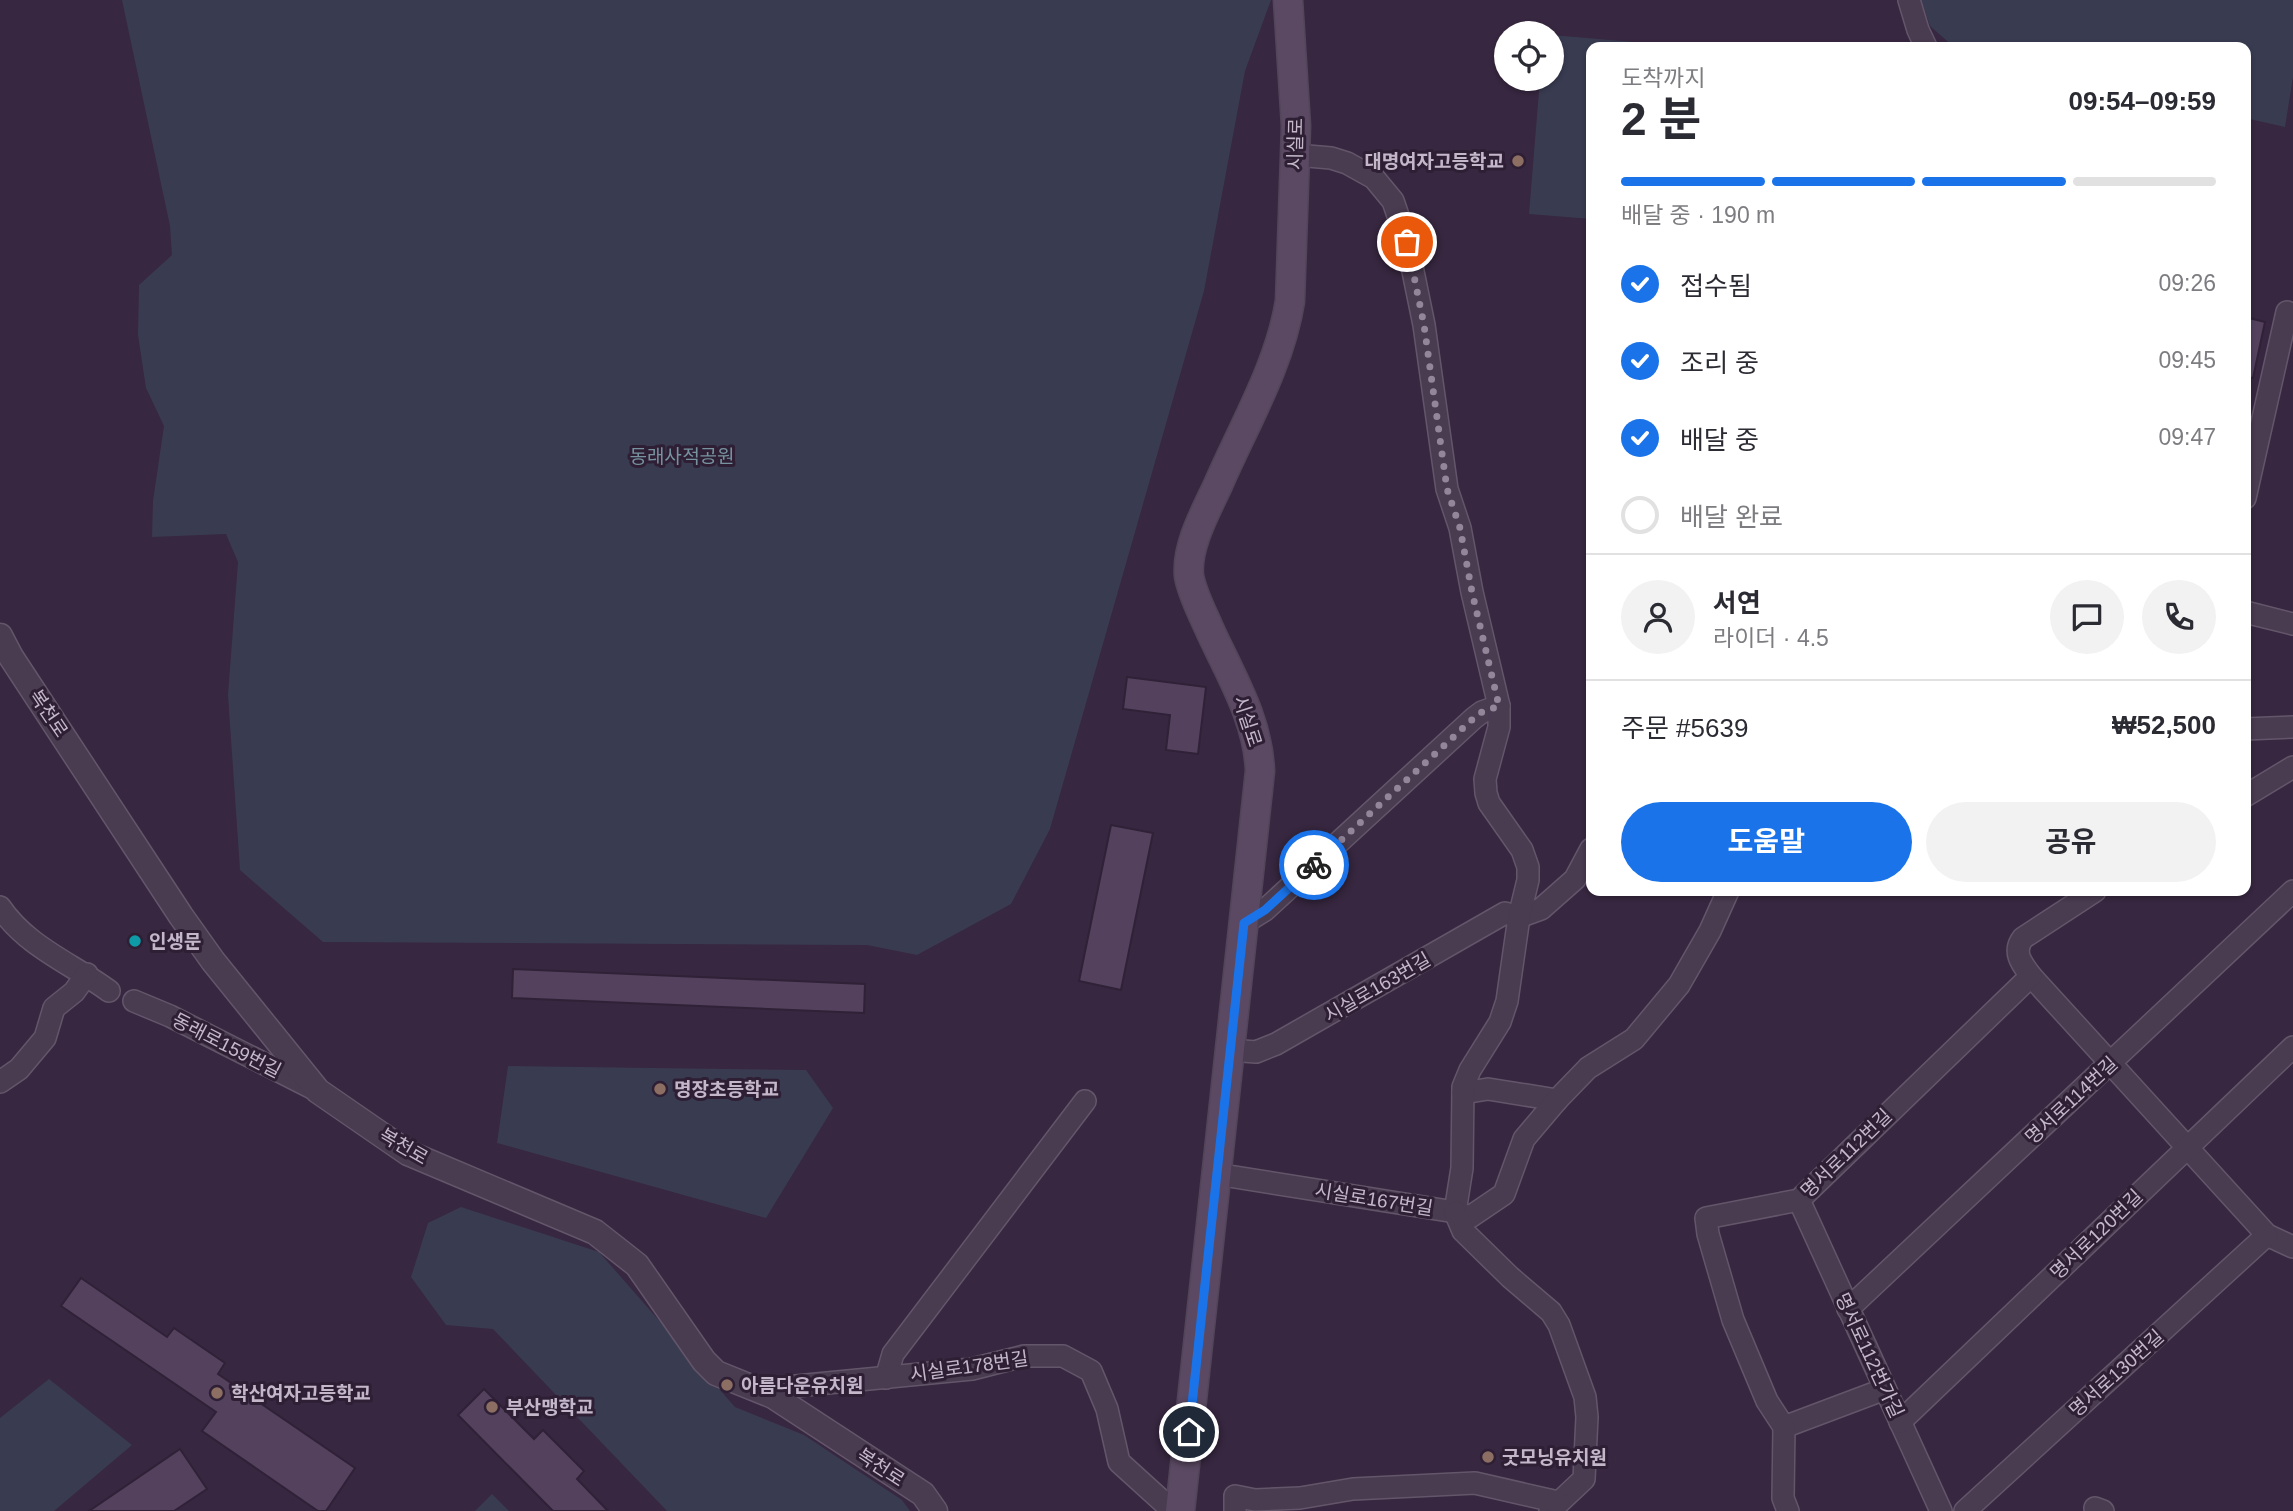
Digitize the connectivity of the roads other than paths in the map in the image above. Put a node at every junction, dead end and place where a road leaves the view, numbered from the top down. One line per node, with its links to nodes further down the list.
1 (1288, 0): 4 (main road, 시실로)
2 (1909, 0): 3 (street)
3 (1924, 42)
4 (1296, 155): 10 (street, 시실로167번길); 21 (main road, 시실로)
5 (2287, 312): 6 (street)
6 (2251, 471)
7 (2251, 614): 8 (street)
8 (2293, 624)
9 (0, 636): 30 (street, 복천로)
10 (1499, 706): 20 (street, 시실로167번길); 21 (street)
11 (2293, 727): 12 (street)
12 (2251, 729)
13 (2293, 766): 14 (street)
14 (2251, 792)
15 (1586, 858): 20 (street)
16 (2293, 891): 28 (street, 명서로114번길)
17 (1726, 896): 32 (street)
18 (2087, 896): 23 (street)
19 (0, 907): 22 (street)
20 (1520, 917): 27 (street, 시실로163번길); 31 (street, 시실로167번길)
21 (1244, 923): 27 (main road, 시실로)
22 (87, 975): 24 (street); 29 (street)
23 (2031, 976): 28 (street); 36 (street, 명서로112번길)
24 (109, 991)
25 (134, 1002): 30 (street, 동래로159번길)
26 (2293, 1047): 34 (street, 명서로120번길)
27 (1230, 1050): 35 (main road, 시실로)
28 (2110, 1063): 34 (street); 40 (street, 명서로114번길)
29 (0, 1082)
30 (318, 1091): 43 (street, 복천로)
31 (1463, 1093): 32 (street); 37 (street, 시실로167번길)
32 (1557, 1100): 37 (street)
33 (1085, 1101): 41 (street, 시실로178번길)
34 (2188, 1148): 38 (street); 44 (street, 명서로120번길)
35 (1216, 1174): 37 (street, 시실로167번길); 49 (main road, 시실로)
36 (1799, 1200): 40 (street, 명서로112번가길); 45 (street, 명서로112번길)
37 (1455, 1212): 46 (street)
38 (2267, 1235): 39 (street); 53 (street, 명서로130번길)
39 (2293, 1247)
40 (1848, 1309): 42 (street, 명서로112번가길)
41 (886, 1378): 43 (street, 시실로178번길); 48 (street, 시실로178번길)
42 (1885, 1389): 44 (street, 명서로112번가길); 45 (street)
43 (780, 1400): 47 (street, 복천로)
44 (1900, 1422): 52 (street, 명서로112번가길)
45 (1784, 1427): 51 (street)
46 (1554, 1506): 50 (street)
47 (935, 1511)
48 (1173, 1511)
49 (1181, 1511)
50 (1236, 1511)
51 (1788, 1511)
52 (1941, 1511)
53 (1965, 1511)

